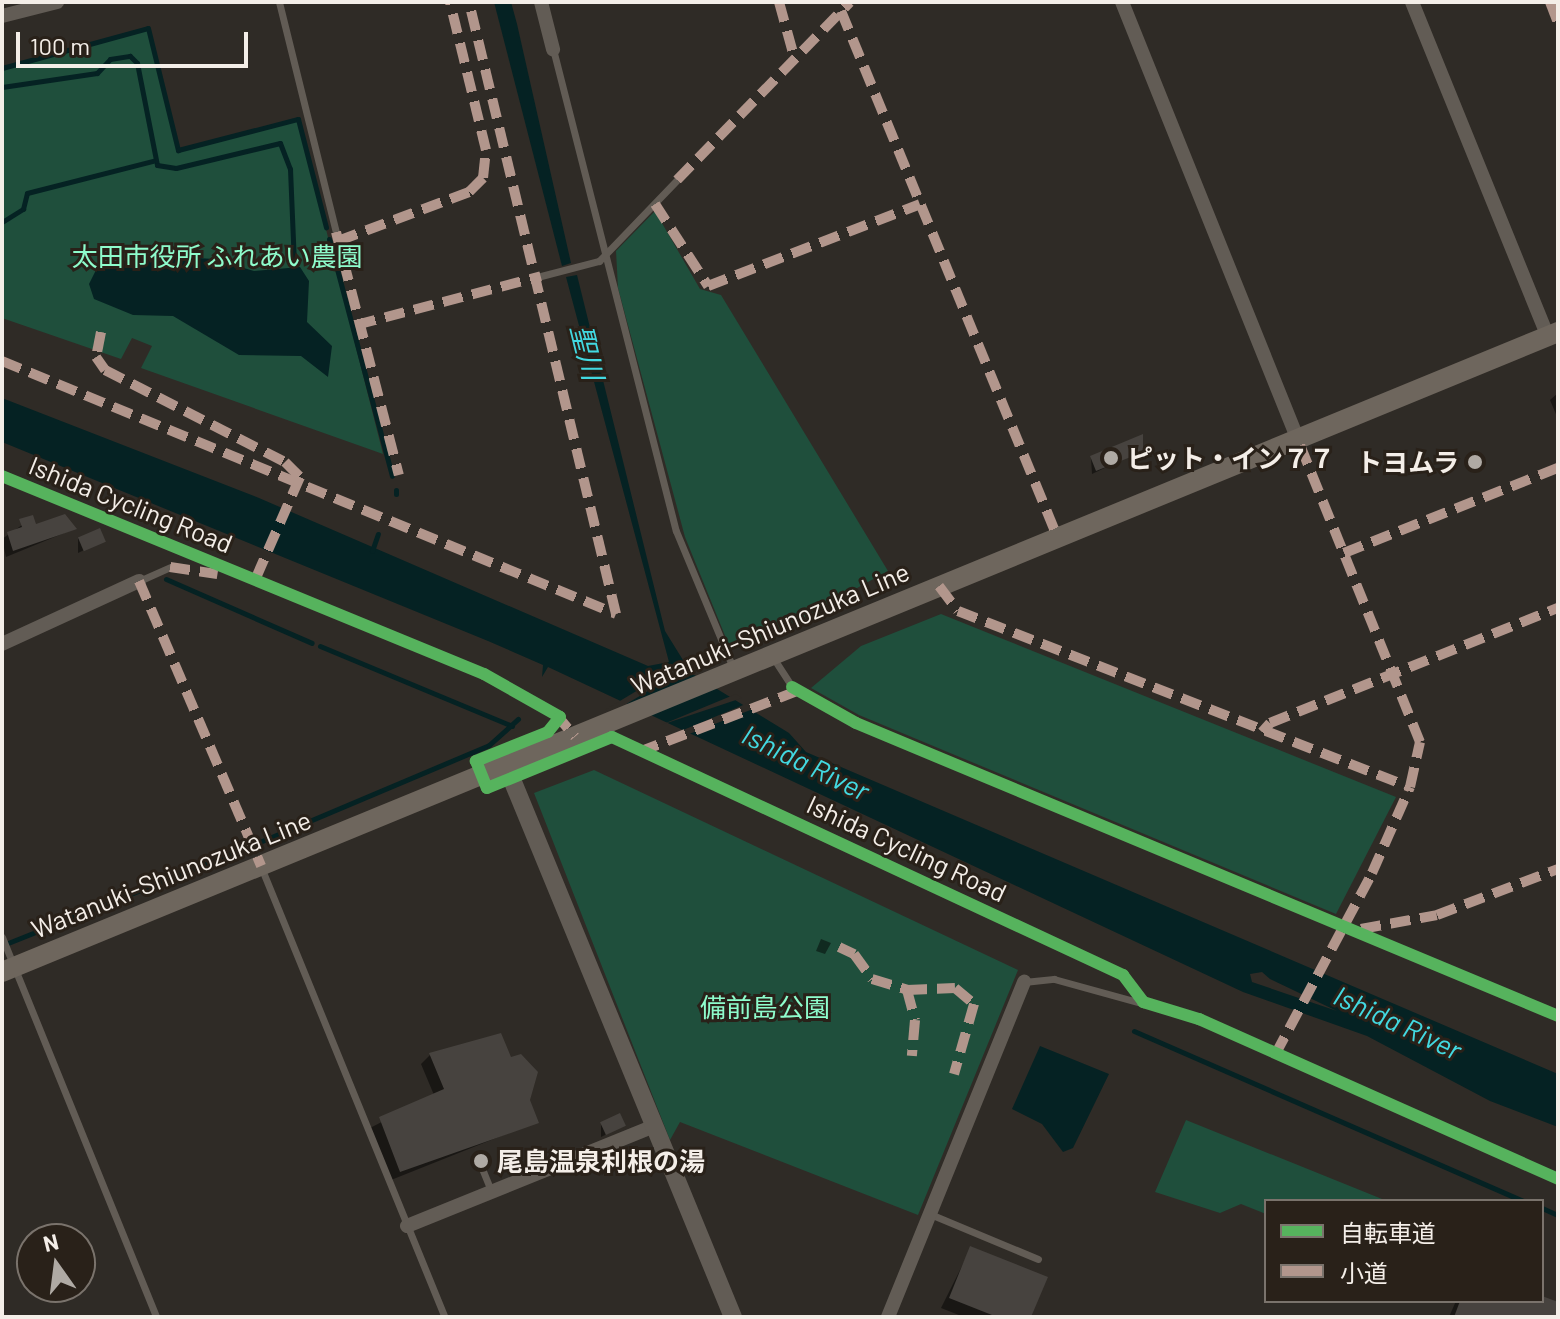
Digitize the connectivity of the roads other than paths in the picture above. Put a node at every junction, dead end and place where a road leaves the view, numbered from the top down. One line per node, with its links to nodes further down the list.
1 (57, 2): 6 (street)
2 (279, 2): 9 (lane)
3 (541, 2): 7 (street)
4 (1122, 2): 13 (street)
5 (1412, 2): 12 (street)
6 (2, 16)
7 (553, 49): 10 (lane)
8 (677, 180): 10 (lane)
9 (336, 232)
10 (607, 255): 11 (lane); 18 (lane)
11 (541, 276)
12 (1553, 334): 13 (main road, Watanuki-Shiunozuka Line)
13 (1297, 438): 17 (main road, Watanuki-Shiunozuka Line)
14 (170, 567): 15 (lane)
15 (139, 581): 16 (street)
16 (2, 644)
17 (772, 656): 18 (main road, Watanuki-Shiunozuka Line); 19 (lane)
18 (730, 674): 20 (main road, Watanuki-Shiunozuka Line)
19 (792, 687)
20 (506, 765): 21 (main road, Watanuki-Shiunozuka Line); 25 (street)
21 (261, 866): 23 (main road, Watanuki-Shiunozuka Line); 30 (lane)
22 (2, 937): 23 (lane)
23 (8, 969): 32 (lane)
24 (1024, 982): 27 (lane); 29 (street)
25 (654, 1126): 28 (street); 34 (street)
26 (481, 1166): 28 (lane)
27 (1558, 1179)
28 (491, 1191): 30 (street)
29 (930, 1214): 31 (lane); 35 (street)
30 (407, 1226): 33 (lane)
31 (1038, 1259)
32 (156, 1317)
33 (445, 1317)
34 (733, 1317)
35 (888, 1317)

